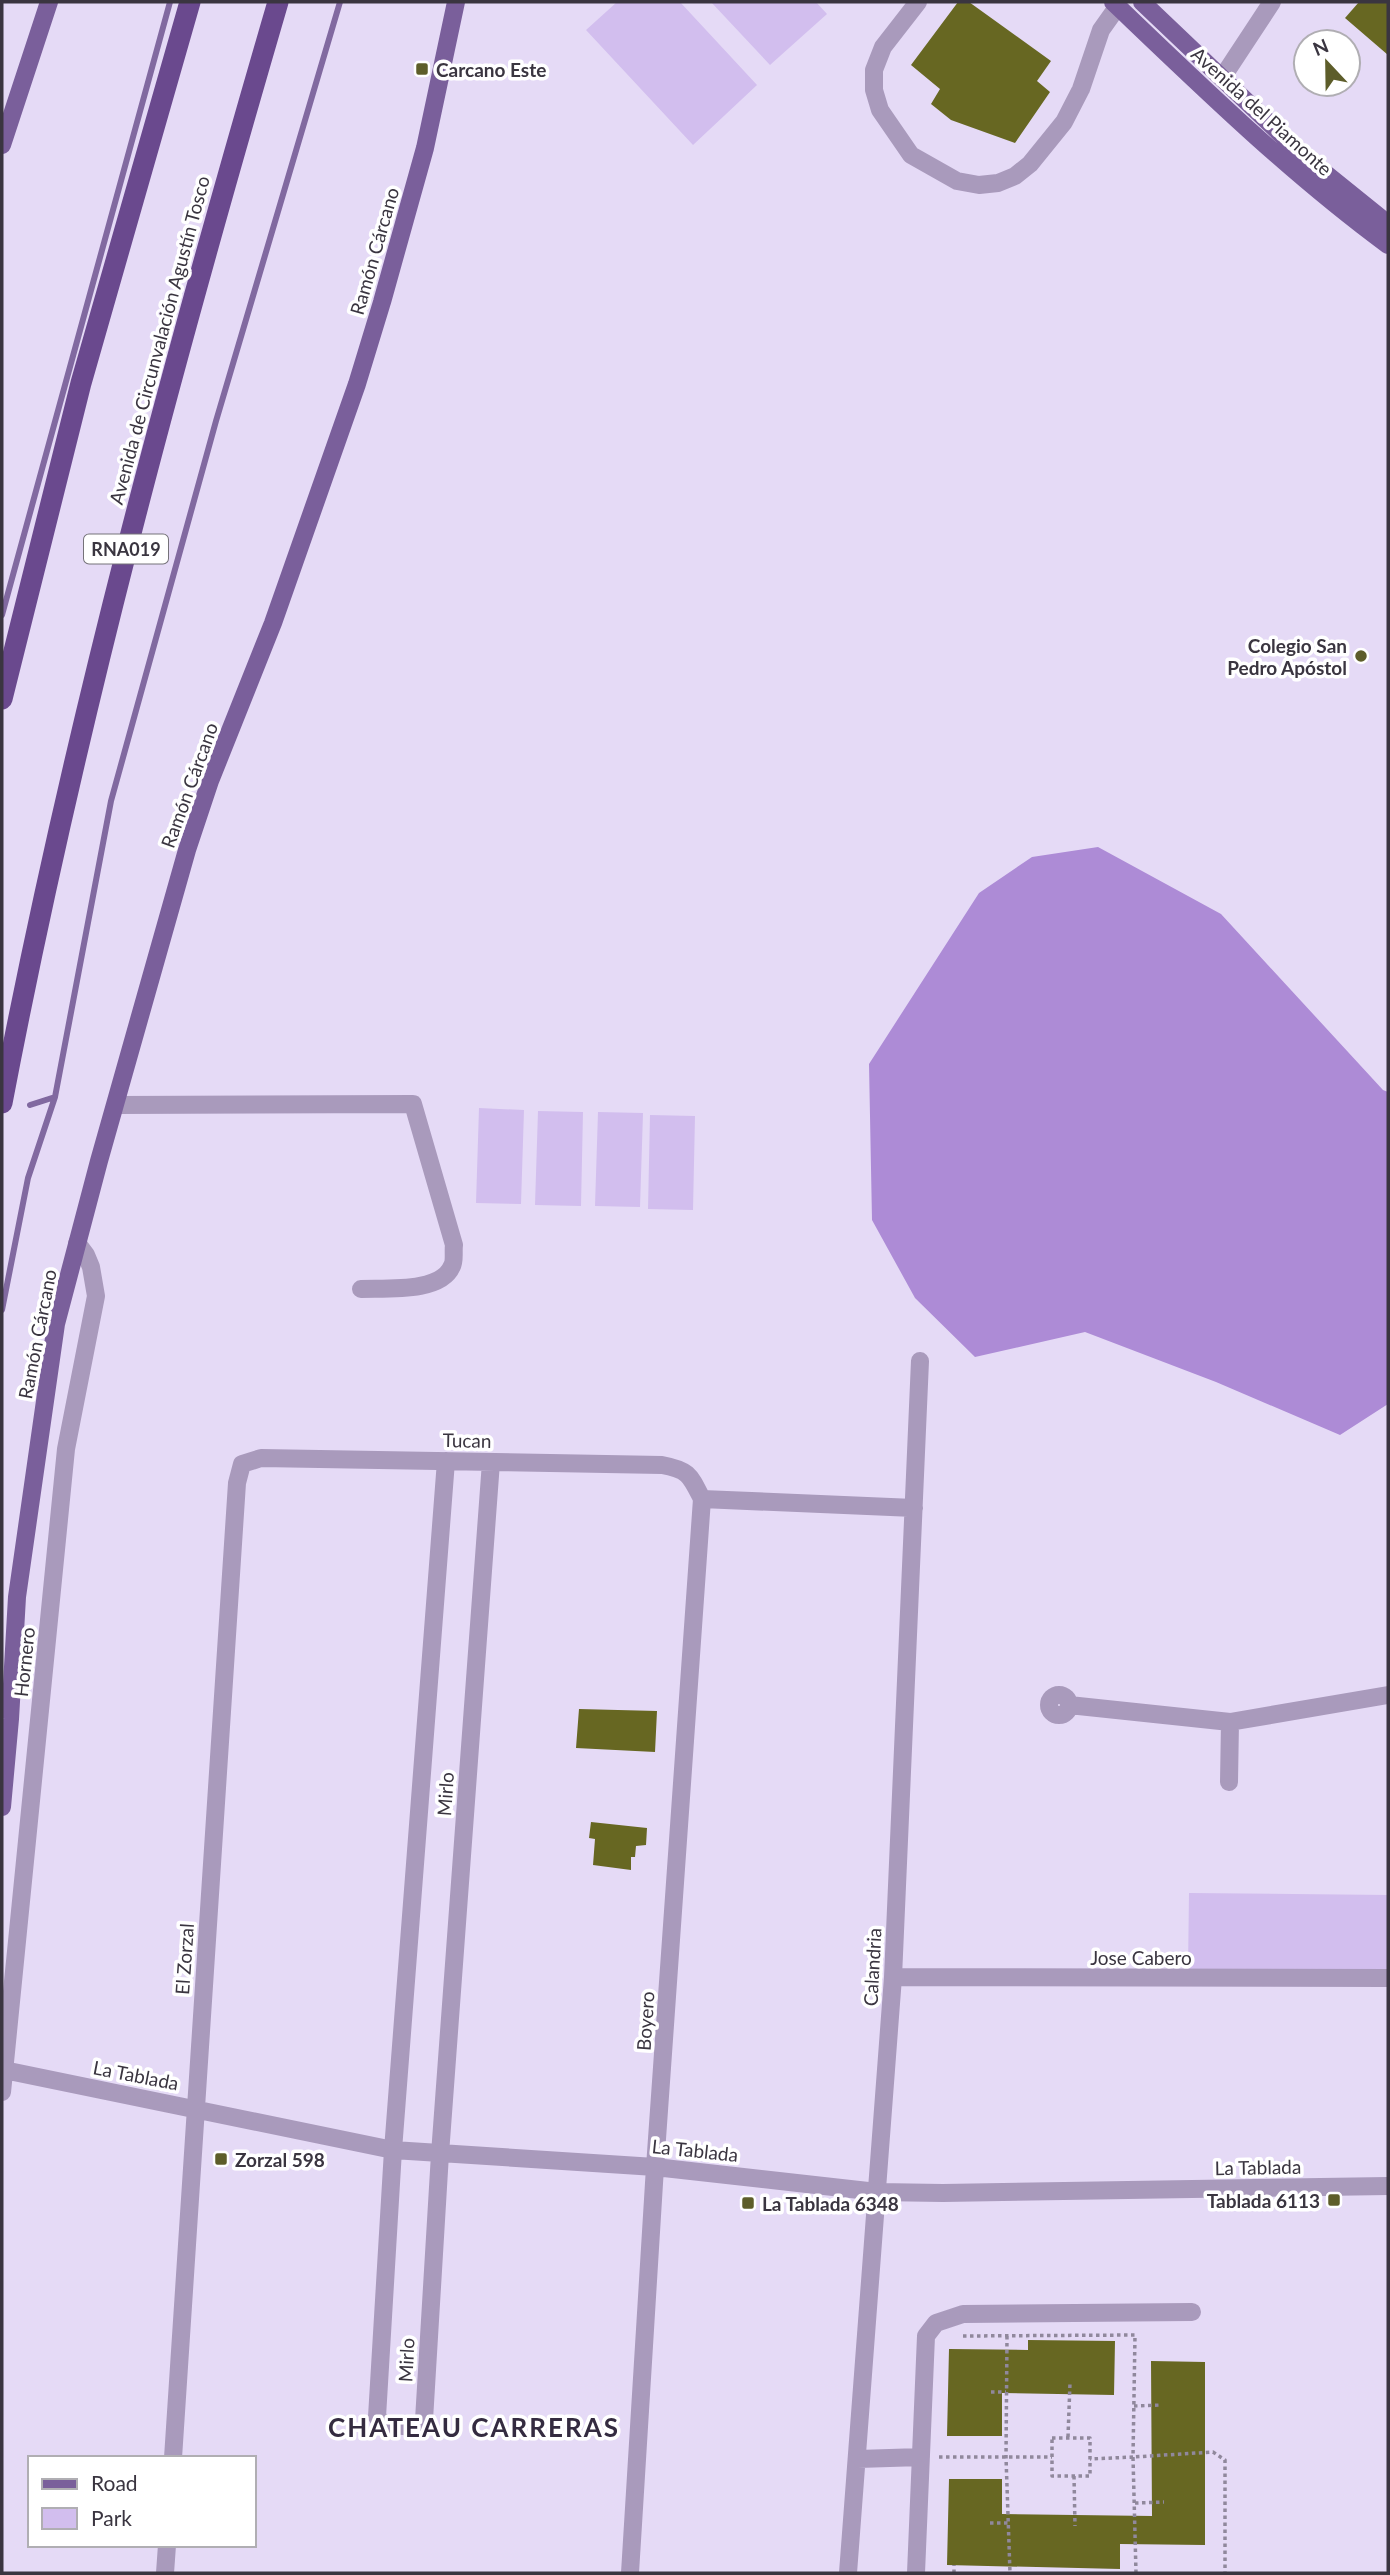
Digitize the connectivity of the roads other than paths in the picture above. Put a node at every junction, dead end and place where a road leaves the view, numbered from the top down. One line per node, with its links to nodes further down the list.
1 (49, 2): 10 (main road)
2 (190, 2): 13 (highway)
3 (278, 2): 14 (highway, Avenida de Circunvalación Agustín Tosco / RNA019)
4 (456, 2): 15 (main road, Ramón Cárcano)
5 (918, 2): 8 (street)
6 (1142, 2): 9 (main road, Avenida del Piamonte)
7 (1272, 2): 9 (street)
8 (1116, 4): 12 (main road, Avenida del Piamonte)
9 (1222, 78): 11 (main road, Avenida del Piamonte)
10 (2, 145)
11 (1388, 224)
12 (1388, 245)
13 (2, 699)
14 (2, 1103)
15 (116, 1105): 16 (main road, Ramón Cárcano); 17 (street)
16 (77, 1243): 25 (main road, Ramón Cárcano); 34 (street, Hornero)
17 (361, 1289)
18 (920, 1361): 24 (street, Calandria)
19 (446, 1461): 20 (street, Tucan); 21 (street, Tucan); 37 (street, Mirlo)
20 (491, 1462): 22 (street, Tucan); 38 (street, Mirlo)
21 (242, 1464): 36 (street, El Zorzal)
22 (690, 1474): 23 (street, Boyero)
23 (702, 1499): 24 (street); 39 (street, Boyero)
24 (914, 1508): 32 (street, Calandria)
25 (17, 1597): 26 (main road, Ramón Cárcano); 31 (main road, Ramón Cárcano)
26 (2, 1659)
27 (1388, 1695): 29 (street)
28 (1069, 1705): 29 (street)
29 (1230, 1722): 30 (street)
30 (1229, 1782)
31 (2, 1807)
32 (893, 1977): 33 (street, Jose Cabero); 41 (street, Calandria)
33 (1388, 1978)
34 (4, 2070): 35 (street, Hornero); 36 (street, La Tablada)
35 (2, 2092)
36 (195, 2108): 37 (street, La Tablada); 43 (street, El Zorzal)
37 (393, 2150): 38 (street, La Tablada); 38 (street, Mirlo)
38 (440, 2154): 39 (street, La Tablada)
39 (655, 2167): 41 (street, La Tablada); 48 (street, Boyero)
40 (1388, 2186): 41 (street, La Tablada)
41 (877, 2192): 45 (street, Calandria)
42 (1192, 2312): 44 (street)
43 (173, 2456)
44 (921, 2456): 45 (street); 50 (street)
45 (858, 2459): 49 (street, Calandria)
46 (167, 2547): 47 (street)
47 (165, 2573)
48 (630, 2573)
49 (848, 2573)
50 (916, 2573)

